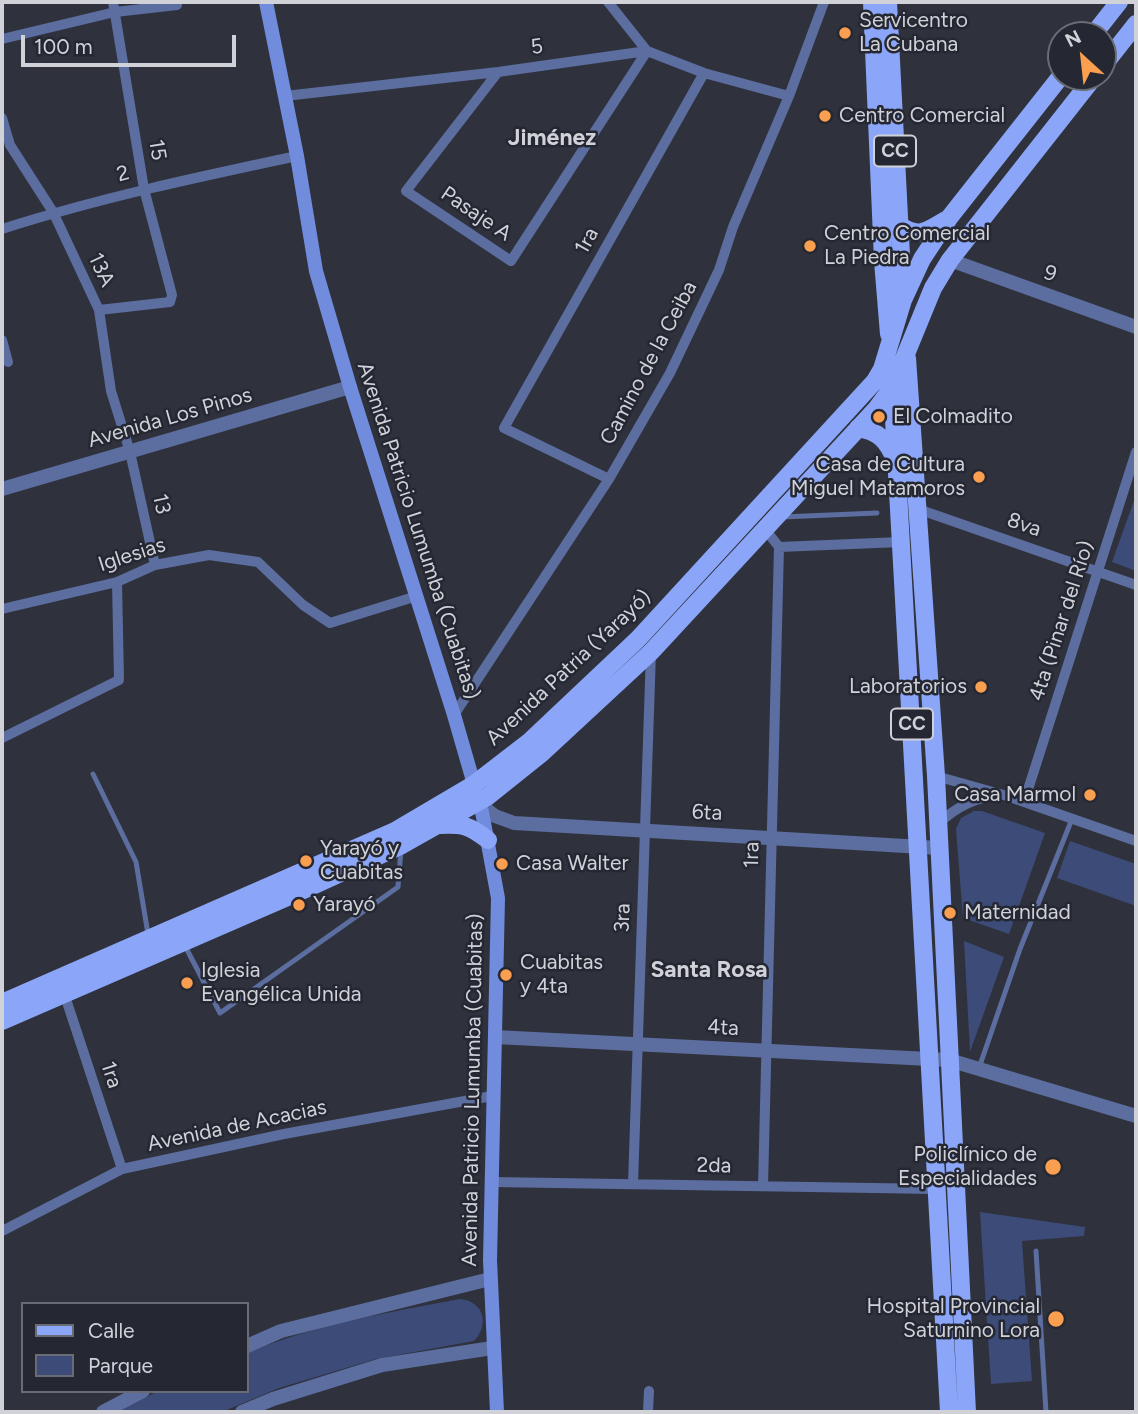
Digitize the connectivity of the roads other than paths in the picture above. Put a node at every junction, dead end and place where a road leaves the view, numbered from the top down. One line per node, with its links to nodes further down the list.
1 (267, 2): 18 (main road, Avenida Patricio Lumumba (Cuabitas))
2 (608, 2): 13 (street)
3 (824, 2): 19 (street, Camino de la Ceiba)
4 (872, 2): 33 (main road, CC)
5 (888, 2): 26 (main road, CC)
6 (1119, 2): 9 (main road)
7 (177, 5): 8 (street)
8 (114, 7): 11 (street); 23 (street, 15)
9 (1104, 21)
10 (1136, 24): 12 (main road)
11 (2, 39)
12 (1117, 48)
13 (647, 51): 14 (street, 5); 14 (street, Pasaje A); 15 (street, 5)
14 (498, 72): 18 (street, 5)
15 (704, 73): 19 (street, 5); 42 (street, 1ra)
16 (1049, 91): 25 (main road)
17 (1083, 91): 28 (main road)
18 (285, 96): 22 (main road, Avenida Patricio Lumumba (Cuabitas))
19 (789, 96): 42 (street, Camino de la Ceiba)
20 (2, 118): 21 (street, 13A)
21 (6, 147): 24 (street, 13A)
22 (297, 156): 23 (street, 2); 36 (main road, Avenida Patricio Lumumba (Cuabitas))
23 (144, 189): 24 (street, 2); 30 (street, 15)
24 (53, 212): 27 (street, 2); 30 (street, 13A)
25 (949, 218): 26 (main road); 29 (main road)
26 (899, 225): 29 (main road, CC)
27 (2, 229)
28 (950, 260): 31 (street, 9); 34 (main road)
29 (903, 300): 33 (main road); 34 (main road, CC)
30 (99, 310): 39 (street, 13A)
31 (1136, 327)
32 (2, 340): 35 (street)
33 (890, 345): 37 (main road, CC); 60 (main road, Avenida Patria (Yarayó))
34 (907, 352): 37 (main road); 44 (main road, CC)
35 (8, 362)
36 (350, 387): 39 (street, Avenida Los Pinos); 53 (main road, Avenida Patricio Lumumba (Cuabitas))
37 (892, 388): 38 (main road, Avenida Patria (Yarayó)); 41 (main road, CC)
38 (858, 428): 41 (main road); 46 (main road, Avenida Patria (Yarayó))
39 (130, 452): 43 (street, Avenida Los Pinos); 49 (street, 13)
40 (1136, 452): 50 (street, 4ta (Pinar del Río))
41 (897, 462): 44 (main road, CC)
42 (609, 479): 56 (street, Camino de la Ceiba)
43 (2, 489)
44 (908, 506): 47 (main road, CC); 50 (street, 8va); 59 (main road, CC)
45 (877, 513): 46 (lane)
46 (770, 523): 48 (street); 55 (main road, Avenida Patria (Yarayó))
47 (901, 542): 48 (street); 71 (main road, CC)
48 (779, 547): 68 (street, 1ra)
49 (155, 565): 51 (street, Iglesias); 53 (street, Iglesias)
50 (1098, 571): 52 (street, 8va); 62 (street, 4ta (Pinar del Río))
51 (117, 582): 54 (street, Iglesias); 57 (street)
52 (1136, 585)
53 (417, 596): 56 (main road, Avenida Patricio Lumumba (Cuabitas))
54 (2, 610)
55 (650, 652): 60 (main road, Avenida Patria (Yarayó)); 66 (street, 3ra)
56 (454, 715): 60 (main road, Avenida Patricio Lumumba (Cuabitas))
57 (2, 738)
58 (93, 774): 74 (lane)
59 (936, 776): 61 (street); 65 (main road, CC)
60 (475, 794): 64 (main road, Avenida Patria (Yarayó)); 66 (street, 6ta); 67 (main road, Avenida Patria (Yarayó)); 69 (main road, Avenida Patricio Lumumba (Cuabitas))
61 (1007, 796): 62 (street); 65 (street)
62 (1024, 802): 63 (street)
63 (1072, 819): 70 (street); 83 (lane)
64 (436, 825): 67 (main road, Avenida Patria (Yarayó)); 69 (main road)
65 (938, 825): 72 (main road, CC)
66 (645, 831): 68 (street, 6ta); 79 (street, 3ra)
67 (399, 838): 73 (main road, Avenida Patria (Yarayó)); 73 (lane); 74 (main road, Avenida Patria (Yarayó))
68 (772, 838): 71 (street, 6ta); 80 (street, 1ra)
69 (488, 840): 78 (main road, Avenida Patricio Lumumba (Cuabitas))
70 (1136, 841)
71 (918, 847): 72 (street, 6ta); 81 (main road, CC)
72 (939, 848): 82 (main road, CC)
73 (183, 941): 74 (main road, Avenida Patria (Yarayó))
74 (151, 947): 75 (main road, Avenida Patria (Yarayó)); 76 (main road, Avenida Patria (Yarayó))
75 (64, 993): 77 (main road, Avenida Patria (Yarayó)); 86 (street, 1ra)
76 (2, 1003)
77 (2, 1021)
78 (495, 1037): 79 (street, 4ta); 84 (main road, Avenida Patricio Lumumba (Cuabitas))
79 (638, 1045): 80 (street, 4ta); 88 (street, 3ra)
80 (766, 1051): 81 (street, 4ta); 89 (street, 1ra)
81 (930, 1059): 82 (street, 4ta); 90 (main road, CC)
82 (950, 1060): 83 (street); 103 (main road, CC)
83 (979, 1068): 85 (street)
84 (492, 1096): 86 (street, Avenida de Acacias); 87 (main road, Avenida Patricio Lumumba (Cuabitas))
85 (1136, 1115)
86 (122, 1169): 91 (street, Avenida de Acacias)
87 (492, 1182): 88 (street, 2da); 93 (main road, Avenida Patricio Lumumba (Cuabitas))
88 (634, 1184): 89 (street, 2da)
89 (763, 1186): 90 (street, 2da)
90 (936, 1189): 102 (main road, CC)
91 (2, 1231)
92 (1036, 1251): 104 (lane)
93 (490, 1279): 94 (street); 95 (main road, Avenida Patricio Lumumba (Cuabitas))
94 (248, 1346)
95 (492, 1348): 99 (street); 100 (main road, Avenida Patricio Lumumba (Cuabitas))
96 (649, 1391): 101 (street)
97 (139, 1393): 98 (street)
98 (103, 1412)
99 (242, 1412)
100 (497, 1412)
101 (648, 1412)
102 (949, 1412)
103 (967, 1412)
104 (1046, 1412)

